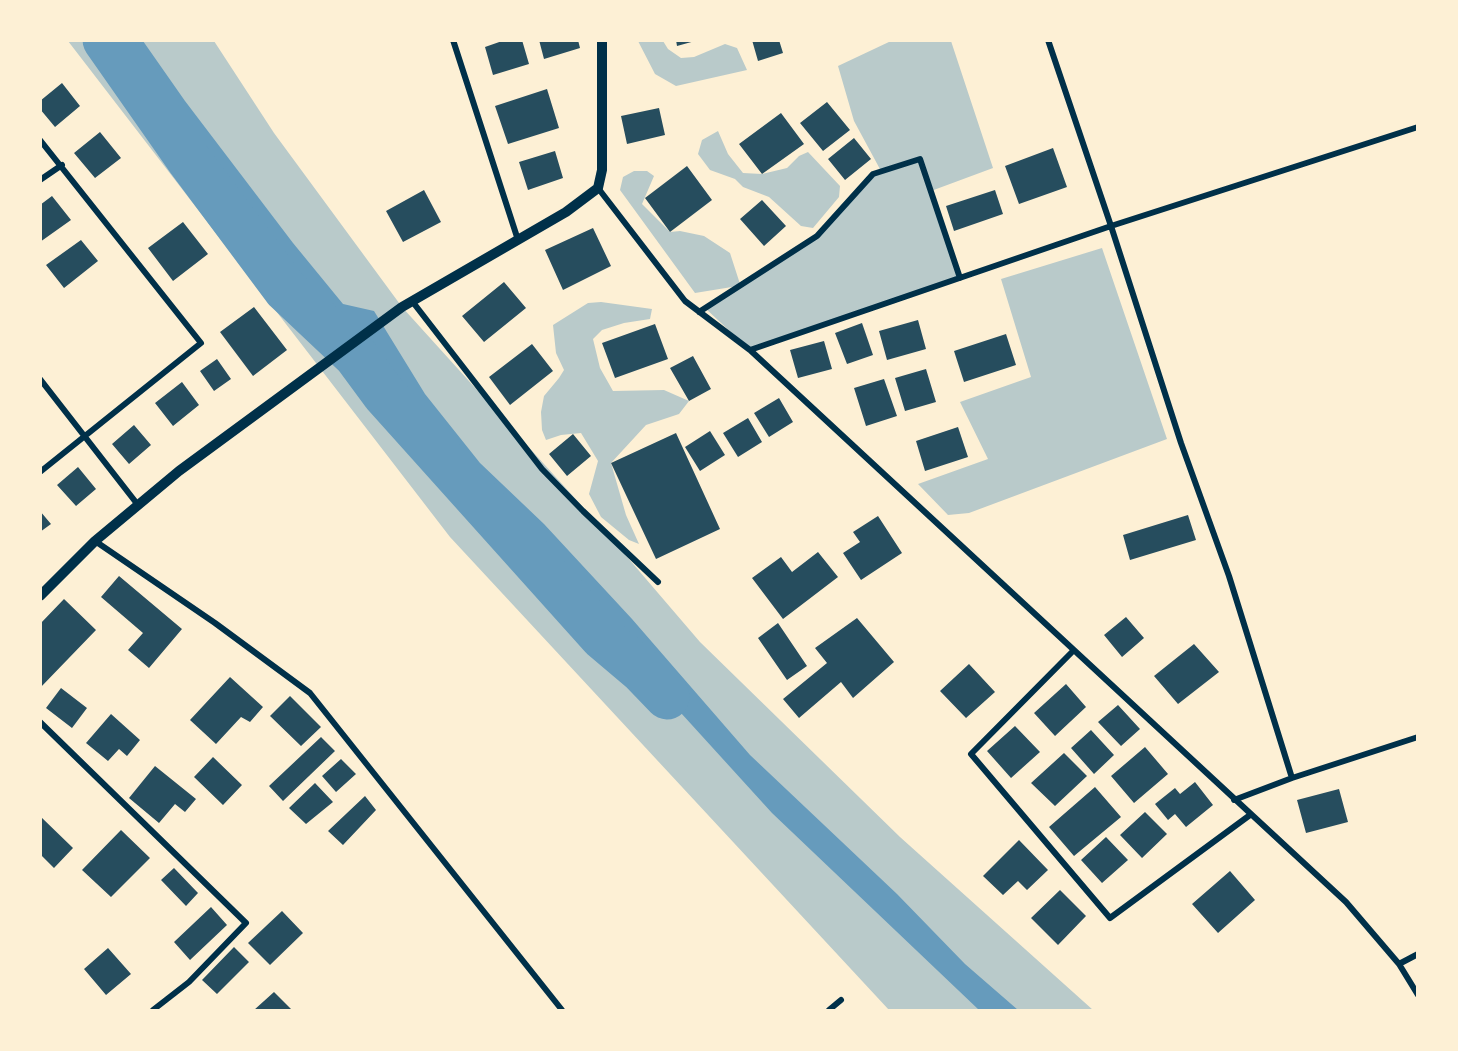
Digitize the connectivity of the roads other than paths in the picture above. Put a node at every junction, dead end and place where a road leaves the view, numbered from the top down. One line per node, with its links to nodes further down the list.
1 (453, 40): 10 (street)
2 (602, 40): 8 (street)
3 (1048, 40): 9 (street)
4 (1418, 127): 9 (street)
5 (40, 140): 6 (street)
6 (62, 165): 7 (street); 16 (street)
7 (40, 180)
8 (598, 188): 10 (street); 13 (street)
9 (1111, 226): 11 (street); 25 (street)
10 (518, 240): 12 (street)
11 (960, 279): 13 (street); 14 (street)
12 (407, 304): 18 (street); 20 (street)
13 (699, 312): 14 (street)
14 (750, 351): 22 (street)
15 (40, 379): 16 (street)
16 (84, 437): 17 (street); 18 (street)
17 (40, 472)
18 (138, 505): 19 (street)
19 (95, 541): 21 (street); 33 (street)
20 (658, 582)
21 (40, 596)
22 (1073, 651): 26 (street); 27 (street)
23 (40, 722): 32 (street)
24 (1418, 737): 25 (street)
25 (1292, 778): 26 (street)
26 (1234, 800): 27 (street)
27 (1250, 814): 29 (street)
28 (1418, 954): 29 (street)
29 (1399, 964): 30 (street)
30 (1418, 995)
31 (841, 1000): 34 (street)
32 (153, 1011)
33 (562, 1011)
34 (829, 1011)

